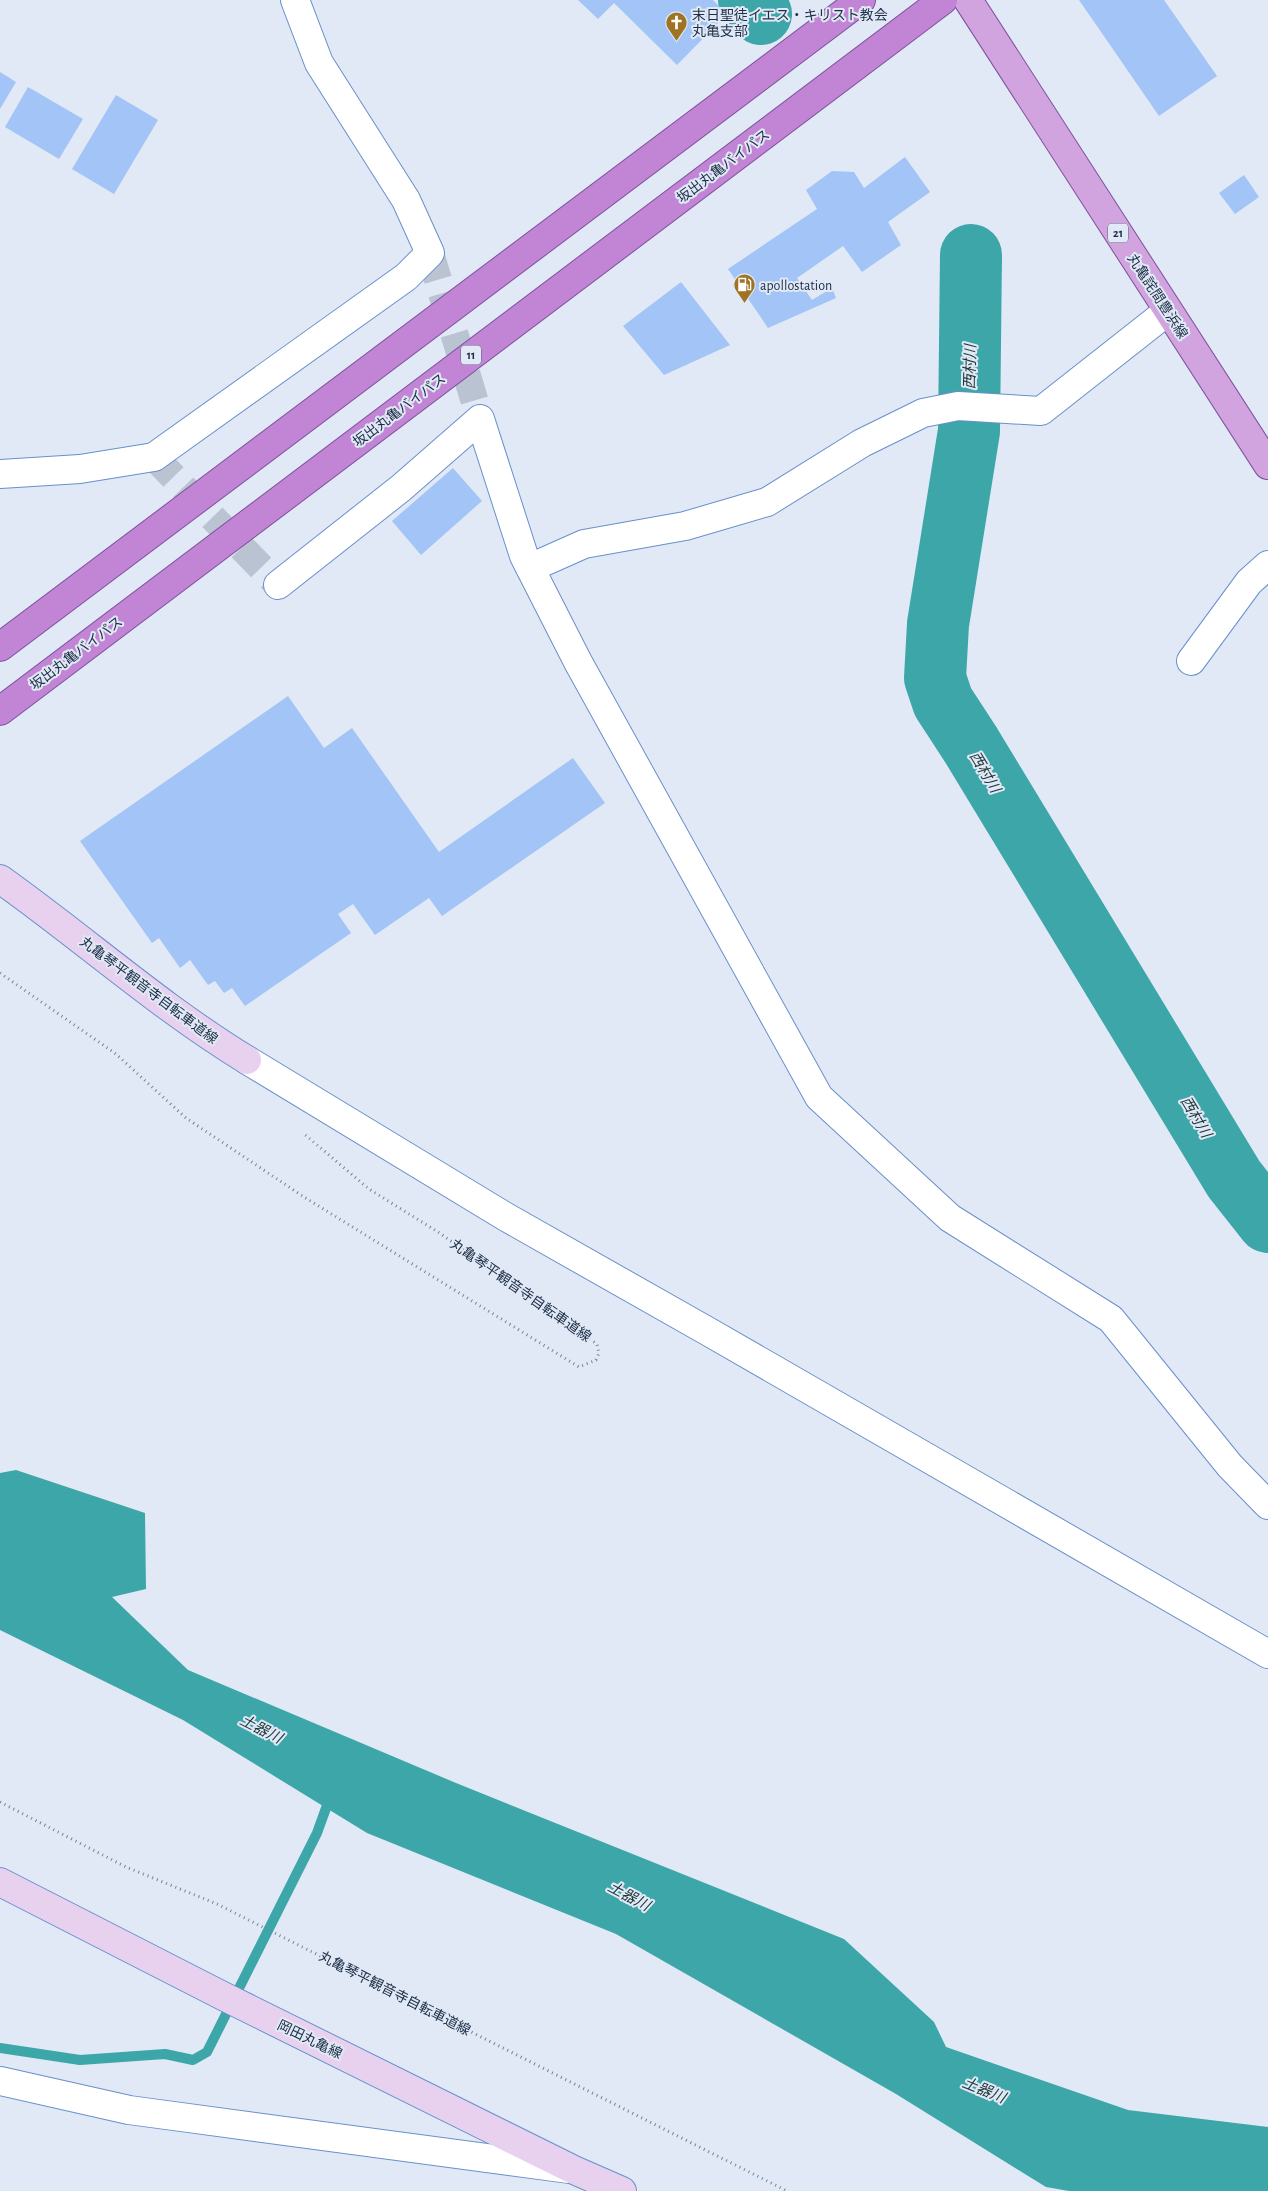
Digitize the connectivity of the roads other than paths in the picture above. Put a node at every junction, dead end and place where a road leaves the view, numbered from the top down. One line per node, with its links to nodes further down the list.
1 (295, 0): 7 (street)
2 (862, 0): 11 (highway)
3 (943, 0): 13 (highway, 坂出丸亀バイパス / 11)
4 (968, 0): 5 (main road, 丸亀詫間豊浜線 / 21)
5 (1168, 311): 6 (main road, 丸亀詫間豊浜線 / 21); 9 (street)
6 (1268, 465)
7 (0, 474)
8 (1268, 565): 12 (street)
9 (530, 568): 10 (street); 16 (street)
10 (278, 585)
11 (0, 647)
12 (1191, 662)
13 (0, 711)
14 (0, 879): 15 (main road, 丸亀琴平観音寺自転車道線)
15 (247, 1060): 17 (street)
16 (1268, 1505)
17 (1268, 1654)
18 (0, 1882): 20 (main road, 岡田丸亀線)
19 (0, 2081): 20 (street)
20 (574, 2170): 21 (main road, 岡田丸亀線)
21 (622, 2191)

